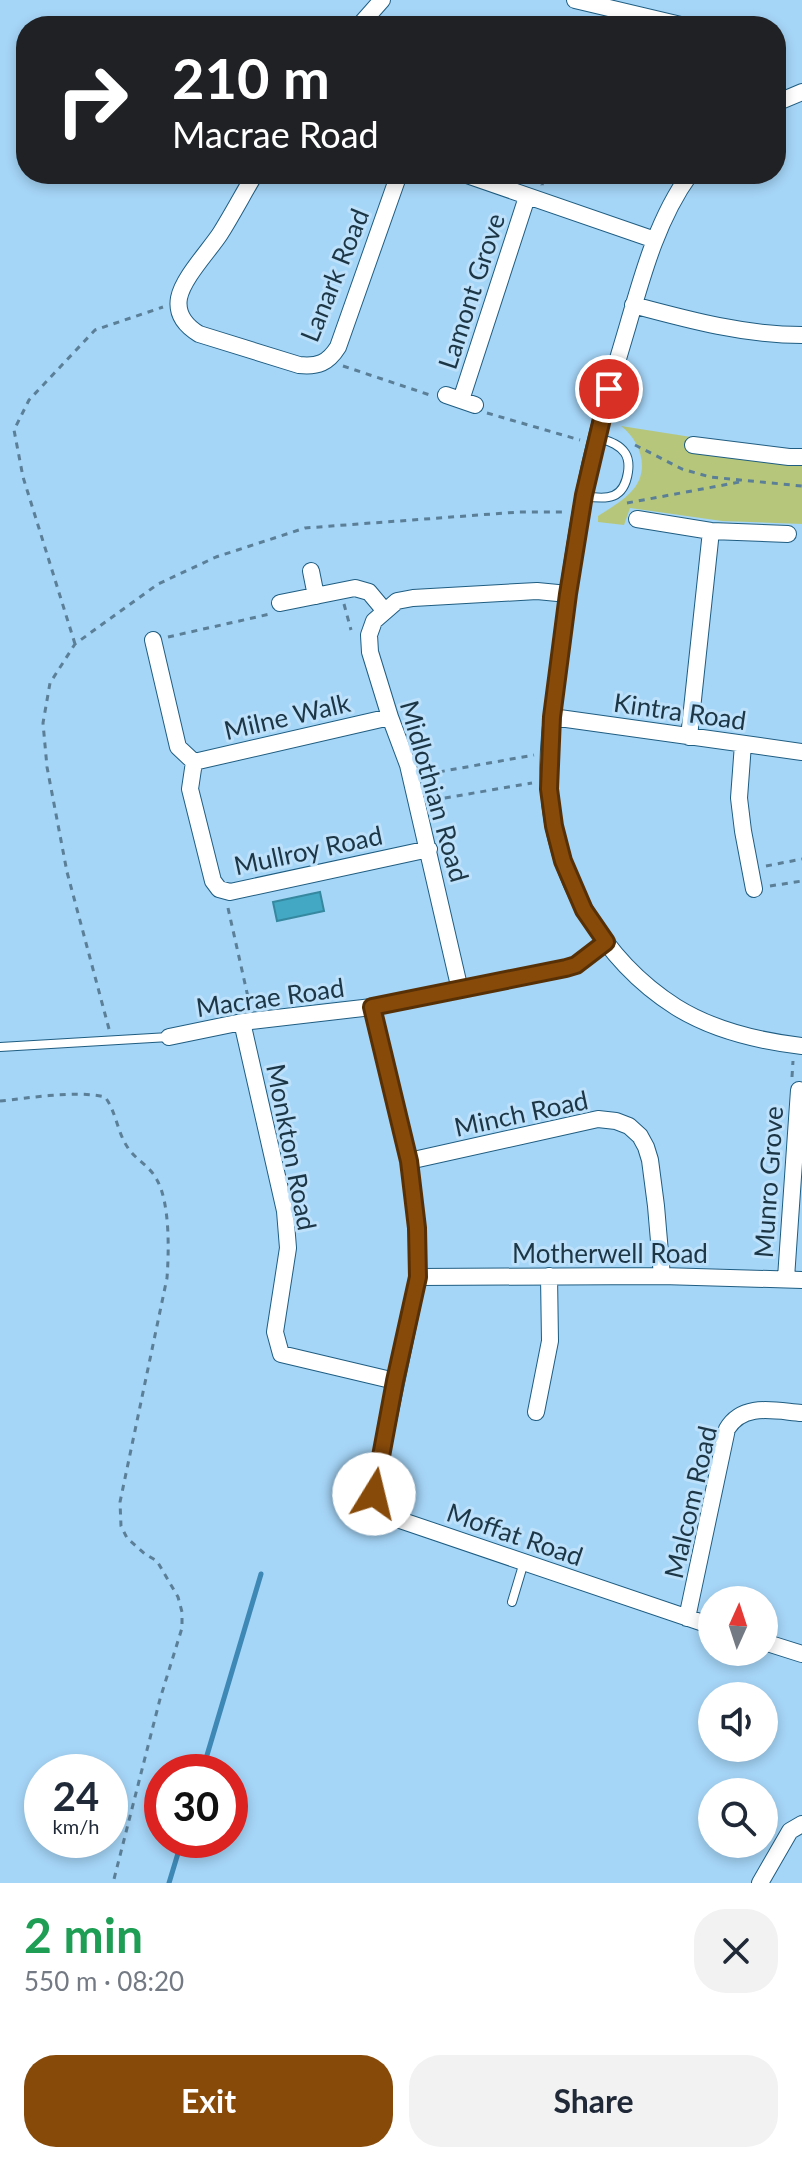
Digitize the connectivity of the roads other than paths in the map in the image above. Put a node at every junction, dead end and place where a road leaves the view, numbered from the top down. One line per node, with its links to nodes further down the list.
1 (382, 0): 3 (street)
2 (575, 0): 4 (street)
3 (368, 16)
4 (643, 16)
5 (249, 184): 6 (street, Lanark Road)
6 (395, 184)
7 (491, 184): 9 (street)
8 (683, 184): 10 (street)
9 (527, 197): 10 (street); 13 (street, Lamont Grove)
10 (655, 240): 11 (street)
11 (633, 305): 12 (street); 14 (street)
12 (802, 335)
13 (453, 399)
14 (596, 441): 17 (street); 17 (lane)
15 (693, 445): 16 (street)
16 (802, 457)
17 (582, 504): 22 (street)
18 (637, 519): 19 (street)
19 (711, 531): 20 (street); 29 (street)
20 (788, 534)
21 (311, 571): 23 (street)
22 (568, 594): 25 (street); 28 (street)
23 (316, 596): 24 (street); 25 (street)
24 (280, 607)
25 (384, 610): 27 (street, Midlothian Road)
26 (154, 642): 32 (street)
27 (390, 717): 32 (street, Milne Walk); 33 (street, Midlothian Road)
28 (552, 717): 29 (street, Kintra Road); 35 (street)
29 (689, 737): 30 (street, Kintra Road)
30 (743, 744): 31 (street, Kintra Road); 34 (street)
31 (802, 752)
32 (194, 762): 33 (street, Mullroy Road)
33 (429, 849): 36 (street, Midlothian Road)
34 (754, 889)
35 (606, 942): 36 (street, Macrae Road); 40 (street)
36 (460, 990): 37 (street, Macrae Road)
37 (372, 1007): 38 (street, Macrae Road); 43 (street, Moffat Road)
38 (247, 1022): 39 (street, Macrae Road); 48 (street, Monkton Road)
39 (169, 1037): 41 (lane)
40 (798, 1045)
41 (0, 1047)
42 (799, 1090): 47 (street, Munro Grove)
43 (409, 1161): 45 (street, Minch Road); 46 (street, Moffat Road)
44 (549, 1276): 45 (street, Motherwell Road); 46 (street, Motherwell Road); 49 (street)
45 (662, 1276): 47 (street, Motherwell Road)
46 (418, 1277): 48 (street, Moffat Road)
47 (794, 1279)
48 (395, 1381): 51 (street, Moffat Road)
49 (536, 1412)
50 (802, 1413): 53 (street, Malcom Road)
51 (524, 1562): 52 (lane); 53 (street, Moffat Road)
52 (512, 1602)
53 (687, 1618): 54 (street, Moffat Road)
54 (698, 1622)
55 (778, 1646): 56 (street)
56 (802, 1654)
57 (802, 1824): 58 (street)
58 (760, 1883)

